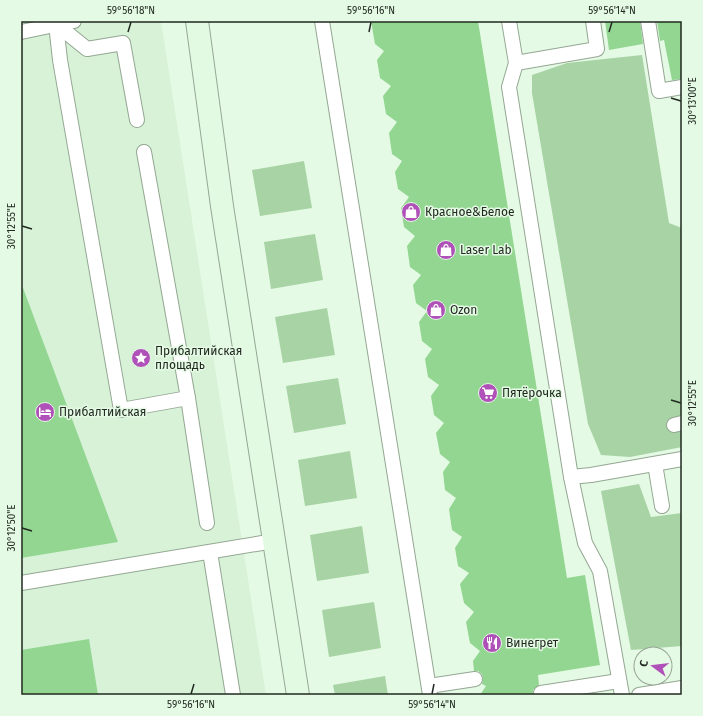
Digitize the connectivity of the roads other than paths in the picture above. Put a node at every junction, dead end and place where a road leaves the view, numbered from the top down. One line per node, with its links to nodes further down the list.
1 (74, 21): 7 (lane)
2 (197, 21): 19 (street)
3 (322, 21): 25 (lane)
4 (509, 21): 9 (lane)
5 (593, 21): 9 (lane)
6 (648, 21): 10 (lane)
7 (56, 24): 8 (lane); 11 (lane); 13 (lane)
8 (21, 32)
9 (516, 63): 16 (lane)
10 (682, 87)
11 (137, 120)
12 (144, 152): 13 (lane)
13 (188, 398): 18 (lane)
14 (682, 459): 15 (lane)
15 (655, 464): 16 (lane); 17 (lane)
16 (571, 478): 23 (lane)
17 (662, 506)
18 (207, 523)
19 (274, 542): 20 (lane); 28 (street)
20 (210, 552): 21 (lane); 27 (lane)
21 (21, 583)
22 (475, 679): 25 (lane)
23 (621, 688): 26 (lane)
24 (682, 688): 29 (lane)
25 (430, 691)
26 (546, 693)
27 (233, 695)
28 (298, 695)
29 (639, 695)

